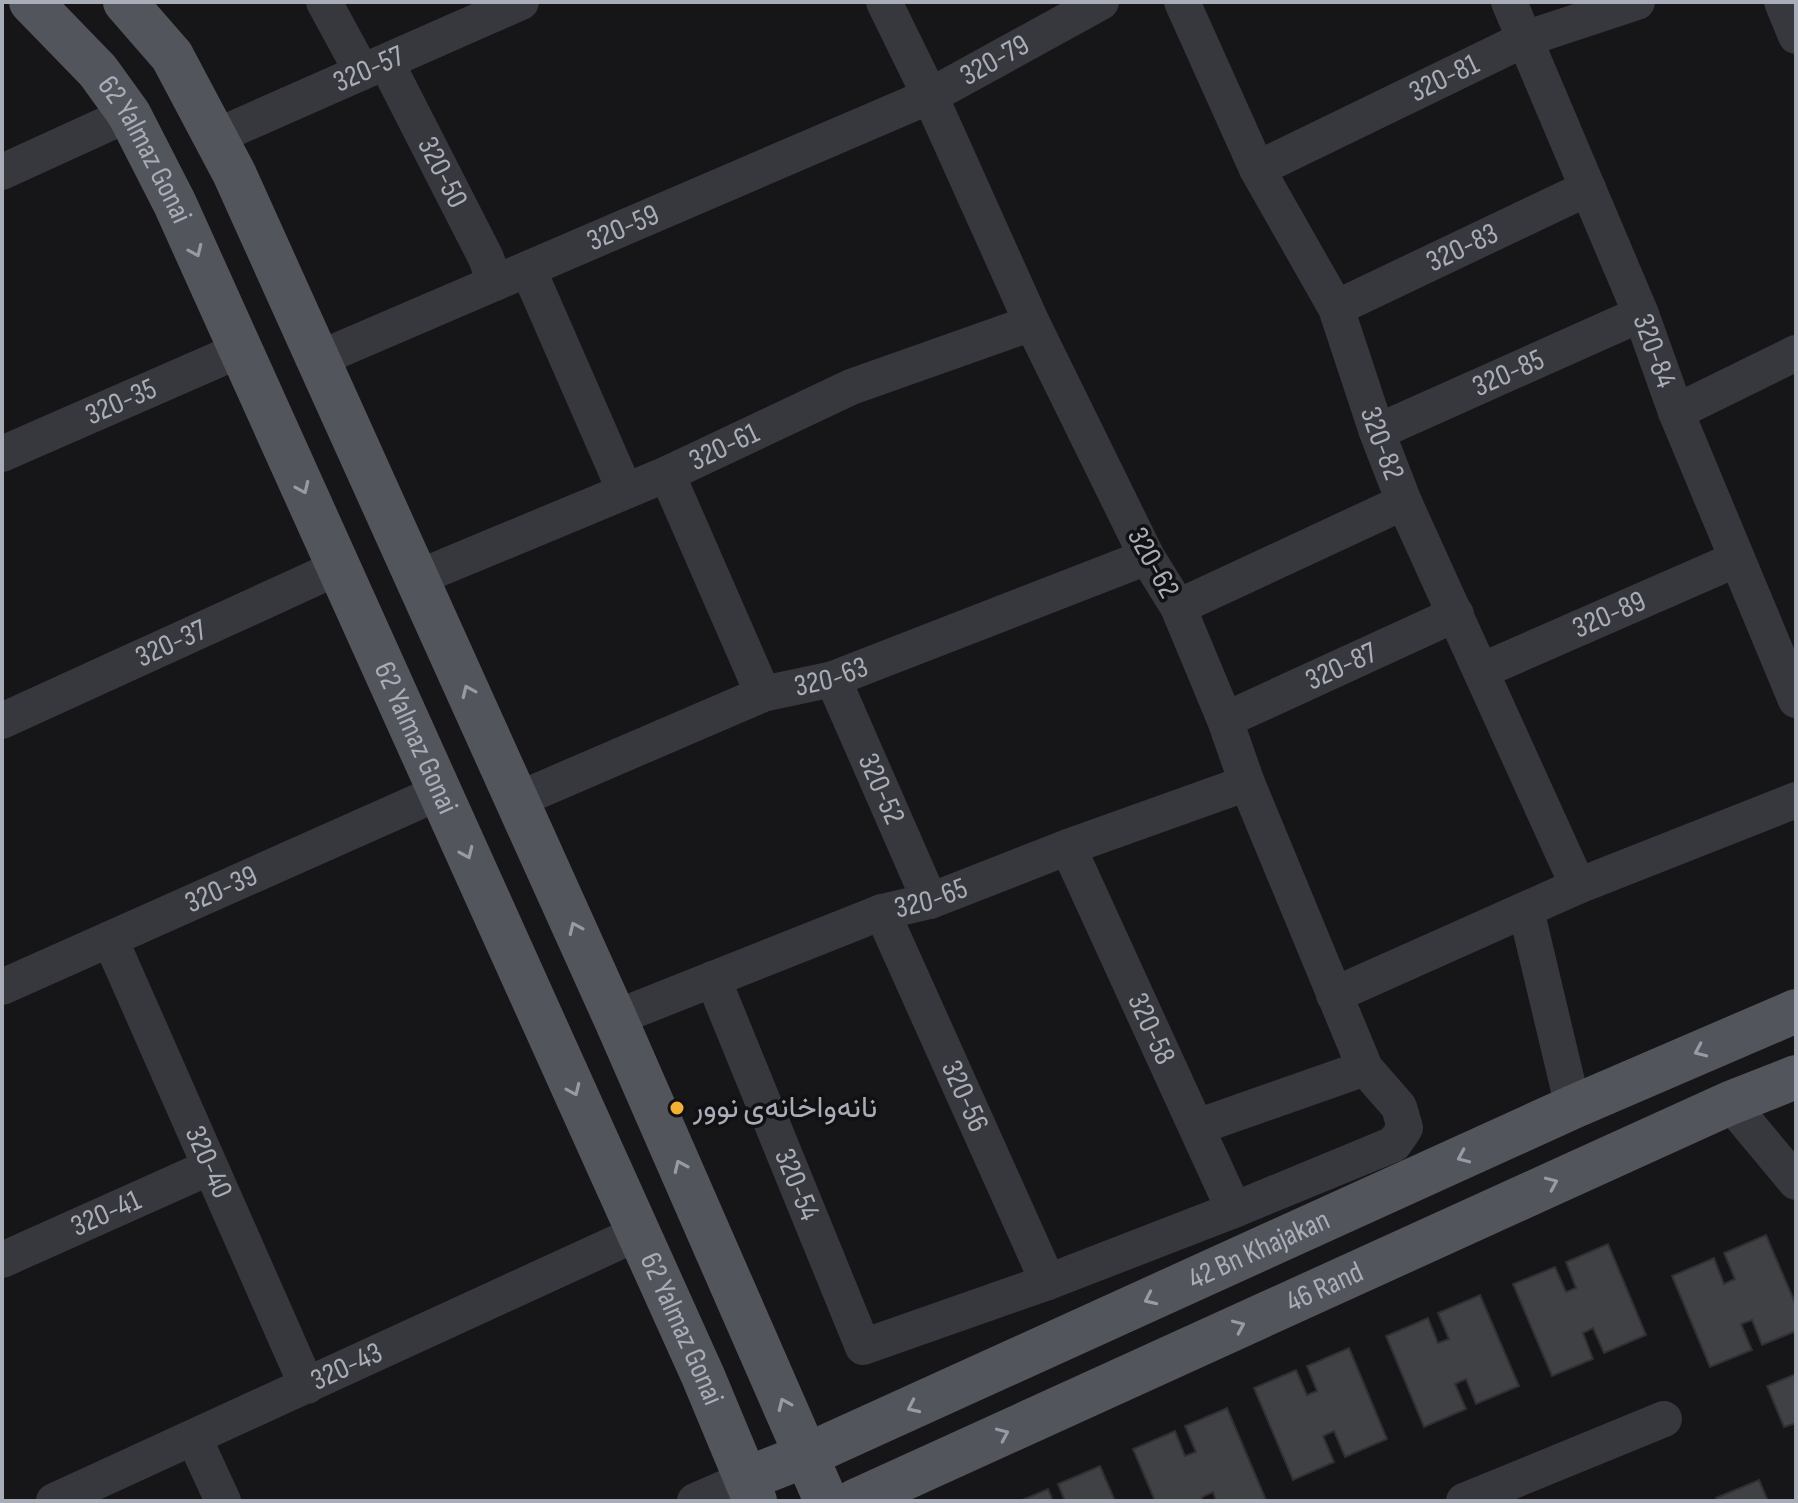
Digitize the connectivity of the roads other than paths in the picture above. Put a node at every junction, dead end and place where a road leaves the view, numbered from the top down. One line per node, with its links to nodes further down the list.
1 (31, 2): 15 (main road, 62 Yalmaz Gonai)
2 (125, 2): 16 (main road)
3 (324, 2): 13 (street, 320-50)
4 (521, 2): 13 (street, 320-57)
5 (884, 2): 14 (street, 320-62)
6 (1101, 2): 14 (street, 320-79)
7 (1182, 2): 17 (street, 320-82)
8 (1509, 2): 12 (street, 320-84)
9 (1637, 2): 12 (street, 320-81)
10 (1782, 2): 11 (street)
11 (1796, 36)
12 (1525, 39): 17 (street, 320-81); 19 (street, 320-84)
13 (374, 67): 16 (street, 320-57); 21 (street, 320-50)
14 (930, 96): 20 (street, 320-59); 24 (street, 320-62)
15 (129, 114): 18 (street); 25 (main road, 62 Yalmaz Gonai, one-way to 25)
16 (215, 137): 27 (main road)
17 (1257, 169): 22 (street, 320-82)
18 (2, 172)
19 (1588, 188): 22 (street, 320-83); 23 (street, 320-84)
20 (528, 269): 21 (street, 320-59); 32 (street)
21 (495, 283): 27 (street, 320-59)
22 (1336, 308): 29 (street, 320-82)
23 (1641, 314): 28 (street, 320-84); 29 (street, 320-85)
24 (1032, 323): 31 (street, 320-61); 34 (street, 320-62)
25 (240, 350): 30 (street, 320-35); 36 (main road, 62 Yalmaz Gonai, one-way to 36)
26 (1796, 353): 28 (street)
27 (318, 359): 37 (main road)
28 (1676, 412): 35 (street, 320-84)
29 (1377, 432): 33 (street, 320-82)
30 (2, 454)
31 (667, 474): 32 (street, 320-61); 42 (street)
32 (625, 491): 37 (street, 320-61)
33 (1404, 502): 38 (street); 39 (street, 320-82)
34 (1147, 557): 38 (street, 320-62); 41 (street, 320-63)
35 (1737, 559): 40 (street, 320-89); 43 (street, 320-84)
36 (339, 567): 45 (street, 320-37); 47 (main road, 62 Yalmaz Gonai)
37 (417, 578): 48 (main road, one-way to 37)
38 (1178, 607): 44 (street, 320-62)
39 (1456, 614): 40 (street, 320-82); 44 (street, 320-87)
40 (1481, 671): 51 (street, 320-82)
41 (833, 679): 42 (street, 320-63); 52 (street, 320-52)
42 (763, 694): 48 (street, 320-63)
43 (1796, 700)
44 (1225, 720): 46 (street, 320-62)
45 (2, 721)
46 (1247, 783): 50 (street, 320-65); 58 (street, 320-62)
47 (440, 792): 55 (street, 320-39); 69 (main road, 62 Yalmaz Gonai, one-way to 69)
48 (517, 800): 60 (main road, one-way to 48)
49 (1796, 800): 51 (street)
50 (1068, 847): 52 (street, 320-65); 65 (street, 320-58)
51 (1578, 886): 53 (street)
52 (930, 901): 54 (street, 320-65)
53 (1526, 910): 58 (street); 64 (street)
54 (882, 912): 56 (street, 320-65); 71 (street, 320-56)
55 (110, 939): 57 (street, 320-39); 66 (street, 320-40)
56 (713, 979): 60 (street, 320-65); 71 (street, 320-54)
57 (2, 987)
58 (1334, 995): 61 (street, 320-62)
59 (1784, 1015): 64 (main road, 42 Bn Khajakan, one-way to 64)
60 (615, 1018): 75 (main road, one-way to 60)
61 (1365, 1068): 65 (street); 68 (street, 320-62)
62 (1793, 1083): 63 (main road, 46 Rand)
63 (1730, 1103): 67 (street); 81 (main road, 46 Rand, one-way to 63)
64 (1573, 1107): 75 (main road, 42 Bn Khajakan, one-way to 75)
65 (1197, 1127): 68 (street, 320-58)
66 (210, 1167): 70 (street, 320-41); 72 (street, 320-40)
67 (1796, 1182)
68 (1234, 1210): 71 (street)
69 (638, 1233): 72 (street, 320-43); 76 (main road, 62 Yalmaz Gonai)
70 (2, 1260)
71 (1048, 1282)
72 (307, 1386): 74 (street, 320-43)
73 (1664, 1419): 82 (street)
74 (194, 1438): 77 (street, 320-43); 78 (street)
75 (807, 1455): 76 (main road, 42 Bn Khajakan); 80 (main road)
76 (751, 1490): 79 (street)
77 (54, 1501)
78 (223, 1501)
79 (695, 1501)
80 (826, 1501)
81 (855, 1501)
82 (1464, 1501)

